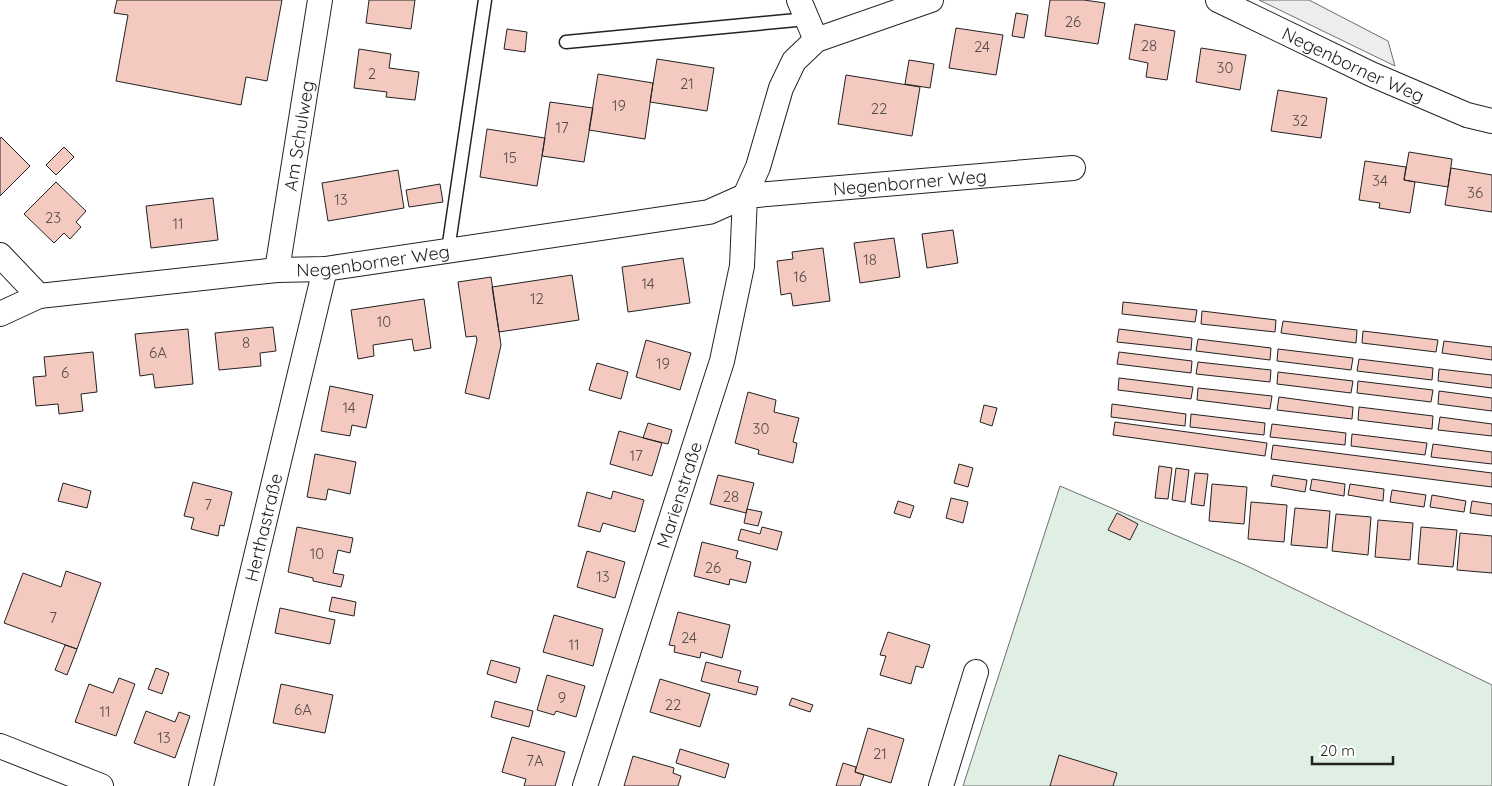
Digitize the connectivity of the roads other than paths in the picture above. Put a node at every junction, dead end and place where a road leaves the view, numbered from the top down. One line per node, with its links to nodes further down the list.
1 (320, 0): 13 (street, Am Schulweg)
2 (486, 0): 10 (lane)
3 (931, 0): 5 (street)
4 (1218, 0): 7 (street, Negenborner Weg)
5 (807, 20): 6 (lane); 9 (street)
6 (566, 42)
7 (1492, 120)
8 (1073, 168): 9 (street, Negenborner Weg)
9 (745, 196): 10 (street, Negenborner Weg); 20 (street, Marienstraße)
10 (448, 250): 12 (street, Negenborner Weg)
11 (0, 255): 14 (street)
12 (325, 269): 13 (street, Negenborner Weg); 19 (street, Herthastraße)
13 (277, 270): 14 (street, Negenborner Weg)
14 (39, 296): 15 (street, Negenborner Weg)
15 (0, 314)
16 (976, 672): 21 (street)
17 (0, 746): 18 (street)
18 (101, 786)
19 (201, 786)
20 (585, 786)
21 (941, 786)

